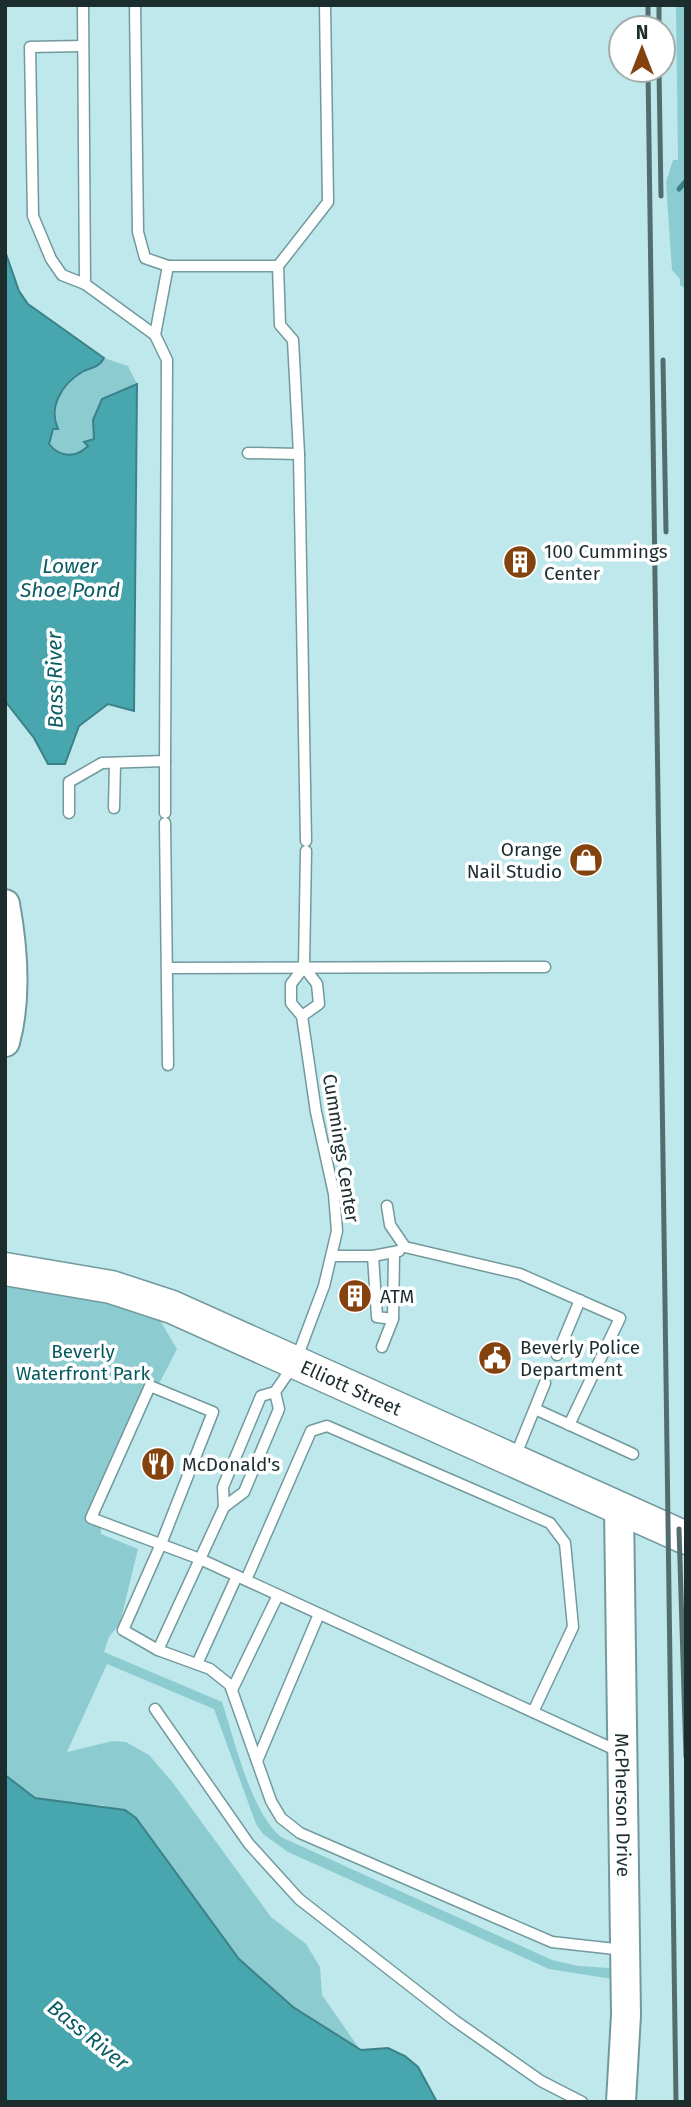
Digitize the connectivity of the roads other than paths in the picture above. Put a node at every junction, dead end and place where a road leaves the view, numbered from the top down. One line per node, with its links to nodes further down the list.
1 (83, 5): 4 (lane)
2 (135, 5): 5 (lane)
3 (325, 5): 6 (lane)
4 (83, 46): 7 (lane); 7 (lane)
5 (168, 266): 6 (lane); 8 (lane)
6 (278, 266): 10 (lane)
7 (85, 284): 8 (lane)
8 (155, 335): 11 (lane)
9 (248, 453): 10 (lane)
10 (299, 454): 16 (lane)
11 (165, 761): 12 (lane); 18 (lane)
12 (115, 763): 13 (lane); 14 (lane)
13 (114, 808)
14 (69, 813)
15 (5, 904): 20 (street)
16 (304, 967): 17 (lane); 18 (lane); 19 (lane, Cummings Center); 19 (lane)
17 (545, 967)
18 (168, 968): 21 (lane)
19 (302, 1016): 25 (lane, Cummings Center)
20 (5, 1042)
21 (167, 1065)
22 (387, 1206): 23 (lane)
23 (405, 1247): 24 (lane); 28 (lane)
24 (394, 1254): 26 (lane); 29 (lane)
25 (332, 1256): 26 (lane); 32 (lane, Cummings Center)
26 (373, 1256): 29 (lane)
27 (5, 1269): 32 (main road, Elliott Street)
28 (580, 1300): 31 (lane); 36 (lane)
29 (393, 1319): 30 (lane)
30 (382, 1347)
31 (557, 1355)
32 (295, 1363): 34 (lane, Cummings Center); 38 (main road, Elliott Street)
33 (545, 1383): 35 (lane)
34 (275, 1392): 39 (lane); 39 (lane, Cummings Center)
35 (535, 1409): 36 (lane); 38 (lane)
36 (569, 1425): 37 (lane)
37 (633, 1454)
38 (513, 1461): 40 (main road, Elliott Street)
39 (224, 1507): 43 (lane)
40 (619, 1508): 41 (main road, Elliott Street); 52 (street, McPherson Drive)
41 (686, 1538)
42 (161, 1544): 42 (lane); 43 (lane); 47 (lane)
43 (200, 1559): 44 (lane); 47 (lane)
44 (241, 1578): 45 (lane); 48 (lane); 51 (lane)
45 (278, 1595): 46 (lane); 49 (lane)
46 (319, 1614): 51 (lane); 53 (lane)
47 (158, 1650): 48 (lane)
48 (197, 1664): 49 (lane)
49 (232, 1690): 53 (lane)
50 (155, 1709): 55 (lane)
51 (533, 1712): 52 (lane)
52 (622, 1753): 54 (street, McPherson Drive)
53 (257, 1761): 54 (lane)
54 (625, 1950): 56 (street, McPherson Drive)
55 (582, 2102)
56 (621, 2102)

